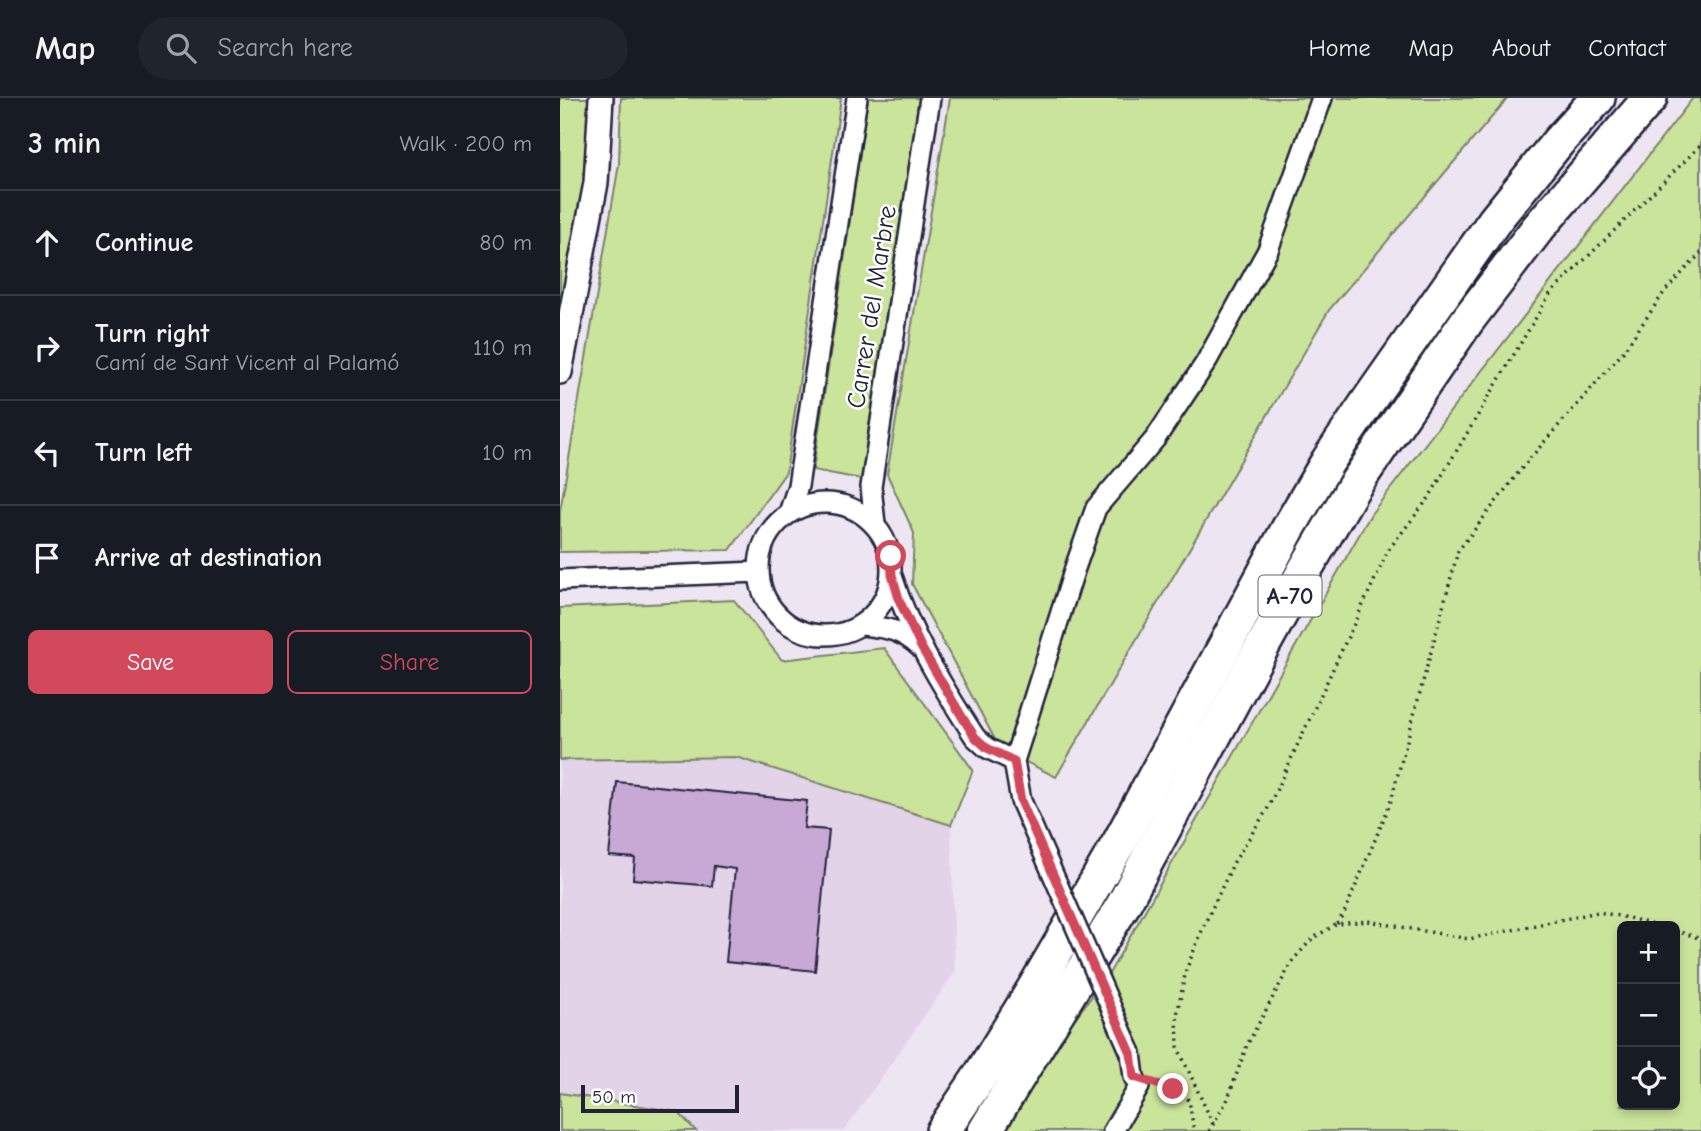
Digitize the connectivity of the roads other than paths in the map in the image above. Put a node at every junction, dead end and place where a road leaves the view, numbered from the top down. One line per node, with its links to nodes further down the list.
1 (601, 98): 7 (street)
2 (857, 98): 8 (street, Carrer del Marbre)
3 (930, 98): 9 (street, Carrer del Marbre)
4 (1322, 98): 15 (street)
5 (1598, 98): 16 (highway, A-70)
6 (1650, 98): 17 (highway, A-70)
7 (560, 372)
8 (789, 513): 9 (street); 10 (street)
9 (875, 524): 11 (street)
10 (758, 572): 12 (street); 13 (street)
11 (892, 575): 13 (street); 14 (street)
12 (560, 580)
13 (861, 625): 14 (street)
14 (921, 647): 15 (street)
15 (1014, 761): 18 (street, bridge)
16 (943, 1131)
17 (985, 1131)
18 (1113, 1131)

